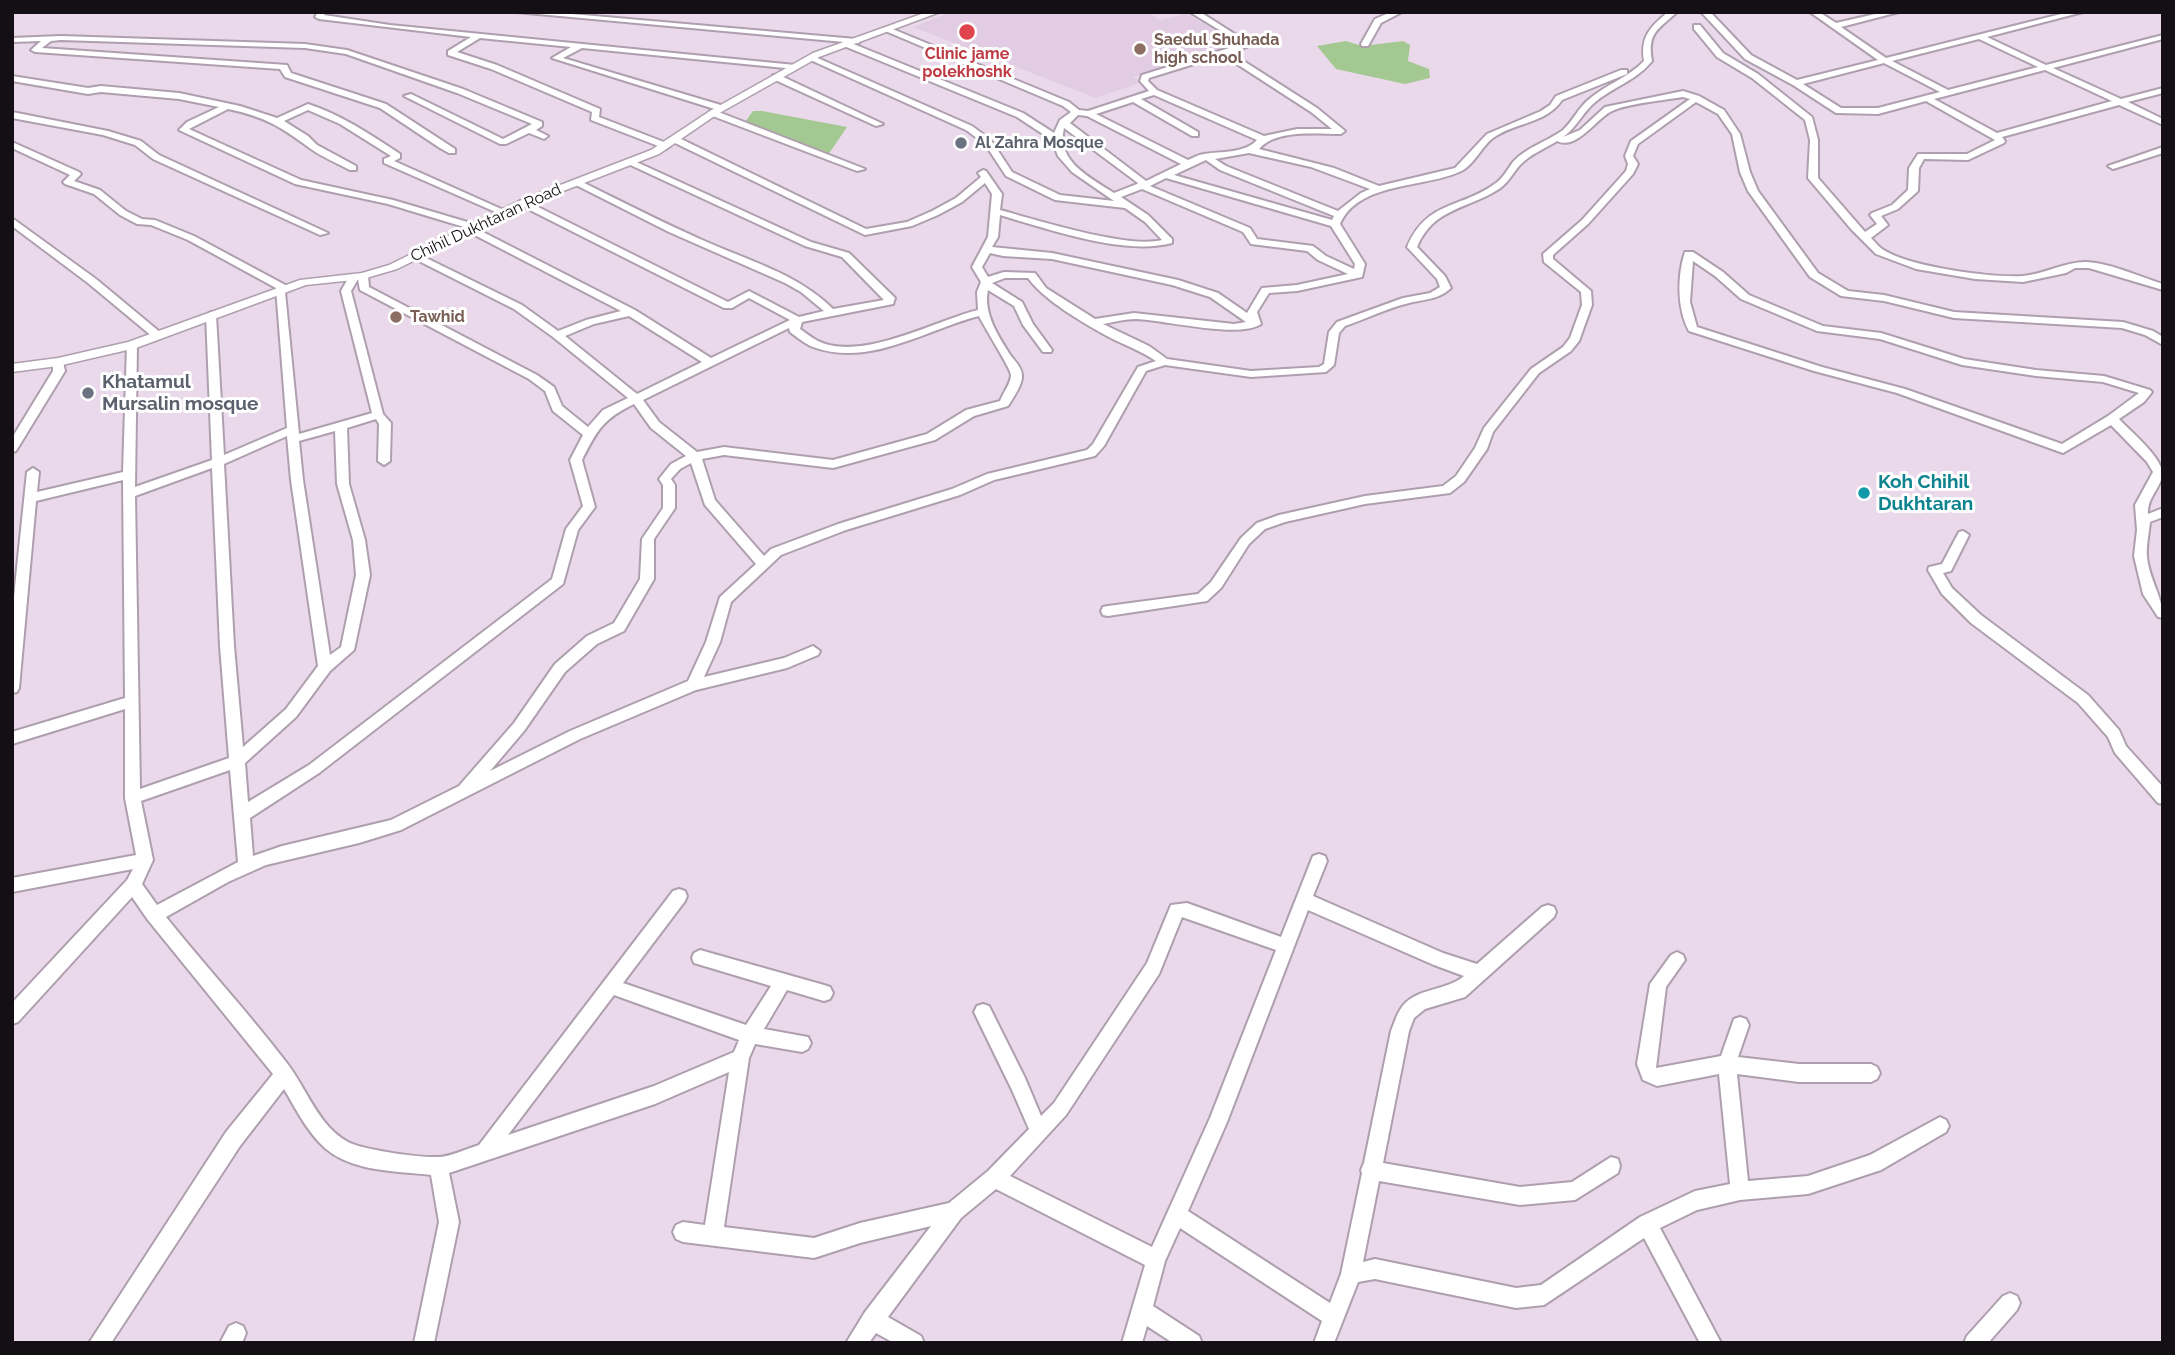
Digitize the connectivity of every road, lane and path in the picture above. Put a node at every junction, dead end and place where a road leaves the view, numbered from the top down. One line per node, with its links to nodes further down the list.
1 (322, 12): 15 (street)
2 (520, 12): 11 (street)
3 (936, 12): 14 (street, Chihil Dukhtaran Road)
4 (1194, 12): 23 (street)
5 (1398, 12): 21 (street)
6 (1672, 12): 26 (street)
7 (1712, 12): 31 (street)
8 (1814, 12): 12 (street)
9 (1895, 12): 12 (street)
10 (2079, 12): 16 (street)
11 (554, 14): 20 (street)
12 (1835, 26): 25 (street)
13 (1697, 27): 80 (street)
14 (887, 30): 20 (street, Chihil Dukhtaran Road); 42 (street)
15 (480, 35): 22 (street); 56 (street)
16 (1980, 37): 25 (street); 28 (street)
17 (2163, 37): 28 (street)
18 (48, 39): 19 (street); 49 (street); 60 (street)
19 (12, 40)
20 (851, 42): 24 (street, Chihil Dukhtaran Road); 53 (street)
21 (1365, 44)
22 (583, 45): 27 (street); 41 (street)
23 (1224, 51): 33 (street); 54 (street)
24 (810, 58): 27 (street, Chihil Dukhtaran Road); 73 (street)
25 (1885, 61): 31 (street); 34 (street)
26 (1644, 65): 55 (street); 70 (street)
27 (795, 66): 29 (street, Chihil Dukhtaran Road)
28 (2045, 68): 34 (street); 39 (street)
29 (776, 77): 41 (street, Chihil Dukhtaran Road); 48 (street)
30 (12, 78): 40 (street)
31 (1796, 83): 38 (street)
32 (2163, 90): 39 (street)
33 (1154, 92): 36 (street); 54 (street)
34 (1947, 93): 38 (street)
35 (408, 96): 49 (street)
36 (1133, 98): 43 (street); 50 (street)
37 (1696, 98): 55 (street); 97 (street); 122 (street)
38 (1926, 99): 52 (street)
39 (2118, 102): 47 (street); 52 (street)
40 (227, 106): 45 (street); 78 (street)
41 (717, 111): 56 (street, Chihil Dukhtaran Road); 66 (street)
42 (1076, 112): 43 (street); 46 (street)
43 (1089, 114): 63 (street)
44 (12, 115): 79 (street)
45 (277, 121): 65 (street); 75 (street)
46 (1063, 122): 53 (street); 69 (street)
47 (2163, 122)
48 (880, 124)
49 (528, 130): 51 (street)
50 (1195, 134)
51 (544, 136)
52 (1996, 136): 80 (street)
53 (1055, 138): 71 (street)
54 (1263, 139): 58 (street)
55 (1552, 142): 101 (street)
56 (671, 143): 62 (street, Chihil Dukhtaran Road); 74 (street)
57 (12, 145): 87 (street)
58 (1249, 150): 61 (street); 70 (street)
59 (2163, 150): 64 (street)
60 (452, 151)
61 (1205, 156): 63 (street); 76 (street)
62 (629, 162): 68 (street, Chihil Dukhtaran Road); 90 (street)
63 (1189, 164): 67 (street)
64 (2113, 166)
65 (353, 168)
66 (860, 169)
67 (1166, 175): 69 (street); 76 (street)
68 (575, 182): 72 (street, Chihil Dukhtaran Road); 90 (street)
69 (1143, 185): 71 (street); 83 (street)
70 (1378, 189): 76 (street)
71 (1114, 196): 73 (street)
72 (523, 203): 75 (street, Chihil Dukhtaran Road); 92 (street)
73 (1129, 205): 74 (street)
74 (995, 211): 81 (street)
75 (503, 212): 78 (street, Chihil Dukhtaran Road)
76 (1337, 219): 83 (street)
77 (12, 221): 95 (street)
78 (469, 227): 82 (street, Chihil Dukhtaran Road); 88 (street)
79 (323, 233)
80 (1865, 237): 86 (street)
81 (988, 248): 85 (street); 94 (street)
82 (414, 256): 84 (street, Chihil Dukhtaran Road); 96 (street)
83 (1358, 275): 94 (street)
84 (358, 276): 87 (street, Chihil Dukhtaran Road); 105 (street); 109 (street)
85 (986, 282): 89 (street); 93 (street); 99 (street)
86 (2163, 287)
87 (283, 289): 91 (street, Chihil Dukhtaran Road); 108 (street)
88 (631, 312): 96 (street); 102 (street)
89 (985, 312): 92 (street); 111 (street)
90 (831, 313): 92 (street)
91 (211, 315): 95 (street, Chihil Dukhtaran Road); 113 (street)
92 (798, 320): 102 (street)
93 (1093, 322): 94 (street); 101 (street)
94 (1256, 324)
95 (157, 335): 98 (street, Chihil Dukhtaran Road)
96 (558, 335): 104 (street)
97 (2163, 342)
98 (131, 345): 100 (street, Chihil Dukhtaran Road); 115 (street)
99 (1047, 350)
100 (58, 362): 103 (street, Chihil Dukhtaran Road); 110 (street)
101 (1164, 362): 121 (street)
102 (711, 363): 104 (street)
103 (12, 368)
104 (635, 398): 109 (street); 111 (street)
105 (378, 415): 107 (street); 112 (street)
106 (2112, 419): 106 (street); 119 (street)
107 (341, 426): 108 (street); 126 (street)
108 (294, 434): 113 (street); 126 (street)
109 (589, 435): 135 (street)
110 (12, 448)
111 (695, 457): 121 (street); 132 (street)
112 (384, 461)
113 (218, 462): 116 (street); 131 (street)
114 (33, 472): 117 (street)
115 (129, 475): 116 (street); 117 (street)
116 (129, 494): 129 (street)
117 (30, 498): 124 (street)
118 (2163, 512): 119 (street)
119 (2143, 528): 123 (street)
120 (1963, 535): 134 (street)
121 (763, 564): 127 (street)
122 (1108, 611)
123 (2163, 613)
124 (16, 637): 128 (street)
125 (813, 651): 127 (street)
126 (325, 667): 131 (street)
127 (693, 685): 132 (street)
128 (12, 688)
129 (131, 701): 130 (street); 133 (street)
130 (12, 738)
131 (236, 762): 133 (street); 135 (street)
132 (465, 789): 138 (street)
133 (133, 798): 136 (street)
134 (2163, 798)
135 (244, 813): 138 (street)
136 (145, 860): 139 (street); 140 (street)
137 (1319, 861): 142 (street)
138 (246, 865): 144 (street)
139 (12, 885)
140 (133, 885): 144 (street); 153 (street)
141 (679, 896): 150 (street)
142 (1304, 900): 145 (street); 148 (street)
143 (1548, 912): 148 (street)
144 (154, 915): 160 (street)
145 (1286, 946): 162 (street); 170 (street)
146 (700, 958): 149 (street)
147 (1677, 960): 158 (street)
148 (1479, 973): 166 (street)
149 (783, 981): 151 (street); 155 (street)
150 (610, 986): 155 (street); 163 (street)
151 (824, 993)
152 (983, 1012): 162 (street)
153 (12, 1016)
154 (1740, 1025): 158 (street)
155 (750, 1035): 156 (street); 157 (street)
156 (802, 1043)
157 (740, 1058): 163 (street); 173 (street)
158 (1727, 1064): 159 (street); 168 (street)
159 (1871, 1073)
160 (284, 1074): 165 (street); 180 (street)
161 (1940, 1126): 168 (street)
162 (1039, 1132): 167 (street)
163 (486, 1149): 165 (street)
164 (1611, 1166): 166 (street)
165 (439, 1167): 181 (street)
166 (1370, 1170): 175 (street)
167 (995, 1178): 169 (street); 174 (street)
168 (1740, 1191): 171 (street)
169 (954, 1211): 173 (street); 179 (street)
170 (1177, 1215): 174 (street); 178 (street)
171 (1647, 1224): 175 (street); 187 (street)
172 (683, 1232): 173 (street)
173 (713, 1234)
174 (1156, 1260): 177 (street)
175 (1351, 1274): 178 (street)
176 (2010, 1303): 188 (street)
177 (1143, 1311): 184 (street); 185 (street)
178 (1334, 1317): 186 (street)
179 (872, 1319): 182 (street); 183 (street)
180 (99, 1343)
181 (424, 1343)
182 (856, 1343)
183 (914, 1343)
184 (1132, 1343)
185 (1192, 1343)
186 (1324, 1343)
187 (1711, 1343)
188 (1974, 1343)

